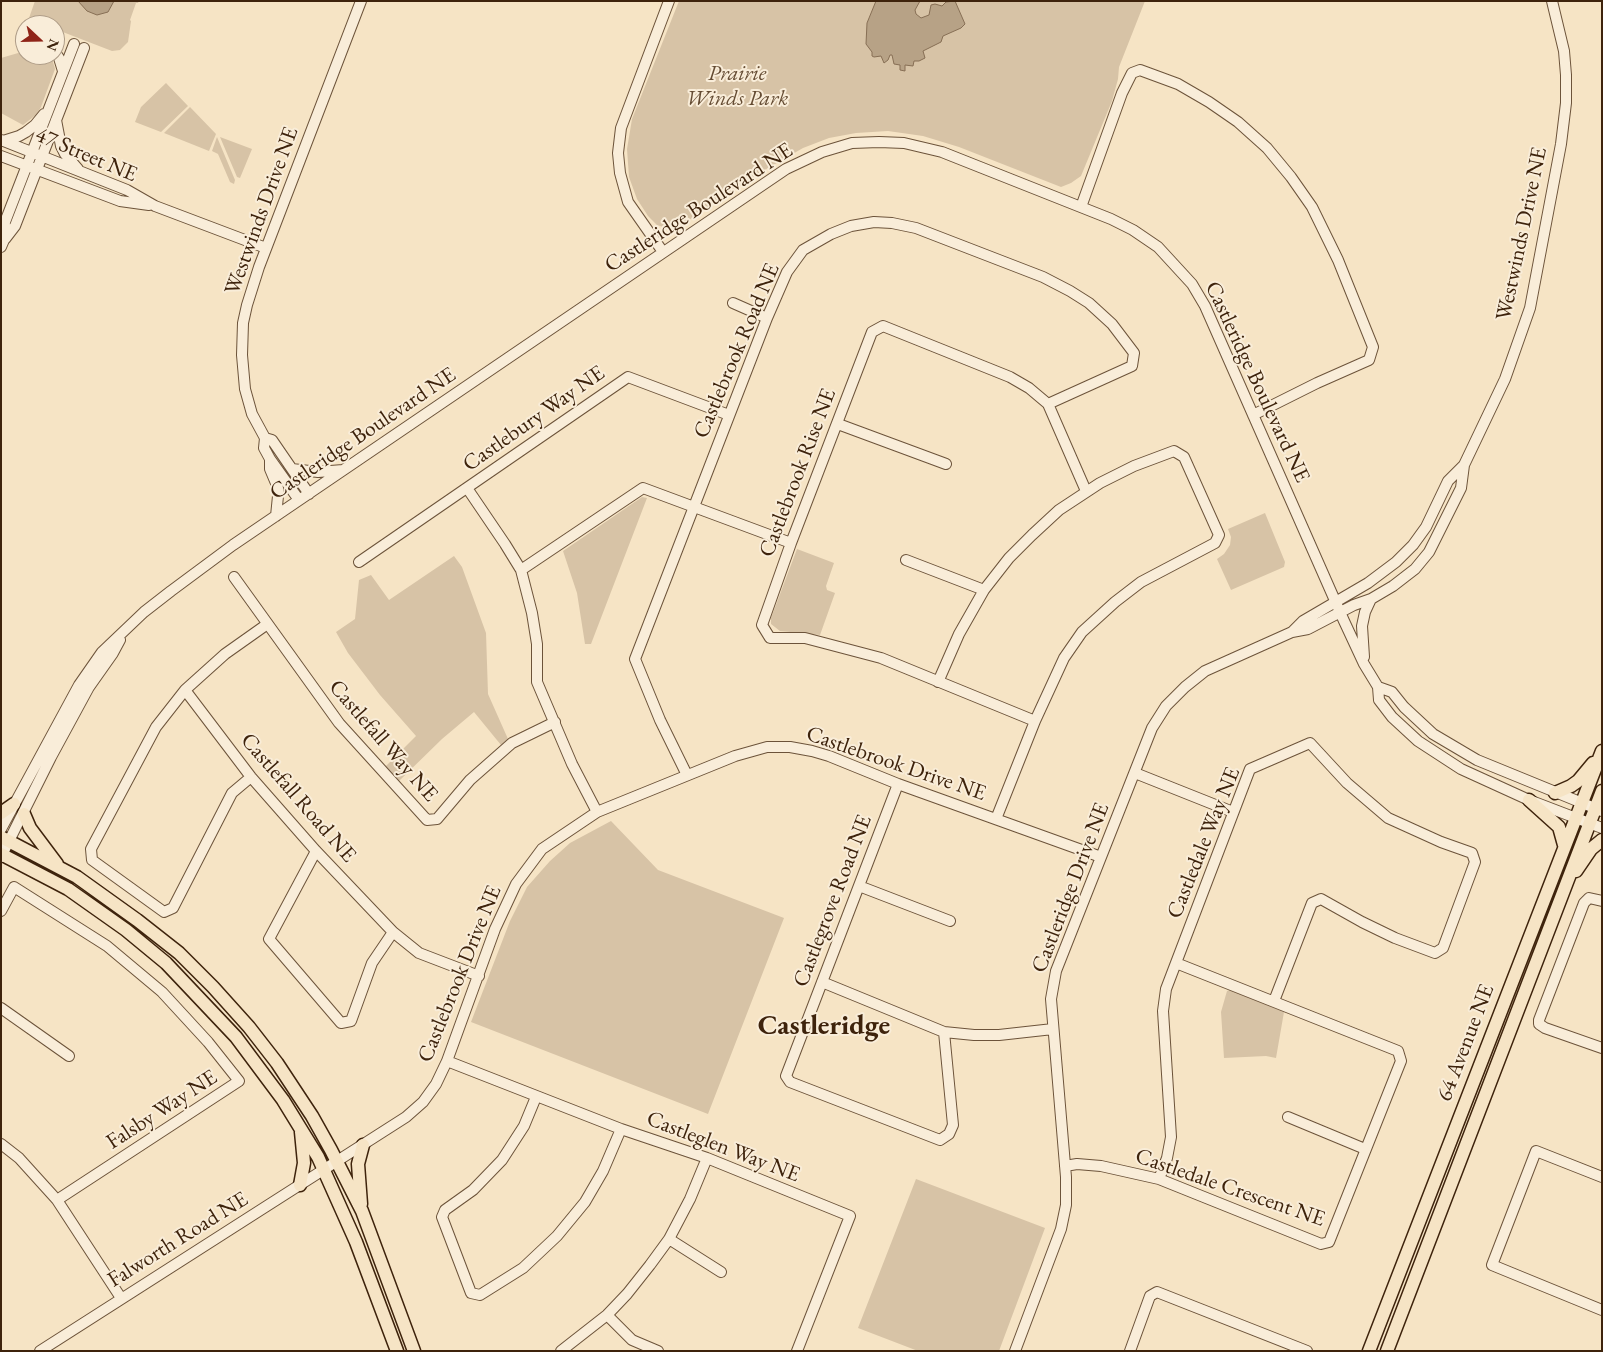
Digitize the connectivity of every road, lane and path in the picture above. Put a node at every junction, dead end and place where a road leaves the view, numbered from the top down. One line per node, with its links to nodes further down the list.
1 (361, 1): 18 (street, Westwinds Drive NE)
2 (669, 1): 19 (street)
3 (1552, 1): 29 (street, Westwinds Drive NE)
4 (74, 44): 7 (street)
5 (84, 48): 9 (street)
6 (61, 65): 7 (street)
7 (63, 71): 8 (street)
8 (51, 105): 10 (street); 11 (street)
9 (56, 119): 11 (street); 14 (street)
10 (2, 141): 11 (street, 47 Street NE)
11 (37, 154): 13 (street); 14 (street, 47 Street NE)
12 (1, 156): 13 (street, 47 Street NE)
13 (32, 168): 15 (street, 47 Street NE); 17 (street)
14 (78, 170): 15 (street, 47 Street NE)
15 (155, 206): 18 (street, 47 Street NE)
16 (1081, 206): 19 (street, Castleridge Boulevard NE); 24 (street, Castleridge Boulevard NE); 24 (street)
17 (3, 243)
18 (266, 248): 26 (street, Westwinds Drive NE)
19 (663, 252): 31 (street, Castleridge Boulevard NE)
20 (733, 303): 21 (street)
21 (767, 318): 22 (street, Castlebrook Road NE); 23 (street, Castlebrook Road NE)
22 (1048, 404): 25 (street, Castlebrook Rise NE); 33 (street, Castlebrook Rise NE)
23 (730, 415): 32 (street, Castlebury Way NE); 36 (street, Castlebrook Road NE)
24 (1253, 415): 45 (street, Castleridge Boulevard NE)
25 (838, 424): 28 (street); 38 (street, Castlebrook Rise NE)
26 (265, 438): 27 (street, Westwinds Drive NE); 30 (street, Westwinds Drive NE)
27 (270, 459): 35 (street, Westwinds Drive NE); 37 (street)
28 (946, 464)
29 (1464, 465): 44 (street, Westwinds Drive NE); 45 (street, Westwinds Drive NE)
30 (292, 469): 31 (street); 34 (street, Westwinds Drive NE)
31 (344, 470): 34 (street, Castleridge Boulevard NE)
32 (467, 488): 40 (street); 41 (street, Castlebury Way NE)
33 (1086, 491): 43 (street); 54 (street)
34 (309, 494): 35 (street, Castleridge Boulevard NE)
35 (299, 500): 37 (street, Castleridge Boulevard NE)
36 (694, 508): 38 (street); 41 (street); 58 (street, Castlebrook Road NE)
37 (276, 516): 49 (street, Castleridge Boulevard NE)
38 (790, 543): 51 (street, Castlebrook Rise NE)
39 (906, 560): 43 (street)
40 (359, 562)
41 (521, 570): 55 (street, Castlebury Way NE)
42 (234, 576): 47 (street, Castlefall Way NE)
43 (984, 590): 51 (street)
44 (1371, 599): 46 (street, Westwinds Drive NE); 50 (street)
45 (1335, 601): 46 (street, Castleridge Boulevard NE); 48 (street, Castleridge Drive NE)
46 (1341, 613): 48 (street, Castleridge Drive NE); 50 (street, Castleridge Boulevard NE)
47 (266, 624): 53 (street); 55 (street, Castlefall Way NE)
48 (1292, 632): 57 (street, Castleridge Drive NE)
49 (122, 634): 65 (street, Castleridge Boulevard NE); 70 (street, Castleridge Boulevard NE)
50 (1364, 664): 52 (street, Castleridge Boulevard NE)
51 (938, 682): 54 (street, Castlebrook Rise NE)
52 (1378, 686): 62 (street, Castleridge Boulevard NE); 63 (street, Castleridge Boulevard NE)
53 (185, 690): 59 (street, Castlefall Road NE); 59 (street)
54 (1035, 721): 72 (street)
55 (555, 722): 67 (street, Castlebury Way NE)
56 (1601, 752): 62 (main road); 64 (main road, 64 Avenue NE)
57 (1135, 773): 68 (street); 81 (street, Castleridge Drive NE)
58 (687, 775): 60 (street, Castlebrook Drive NE); 67 (street, Castlebrook Drive NE)
59 (251, 776): 79 (street, Castlefall Road NE)
60 (898, 784): 72 (street, Castlebrook Drive NE); 83 (street, Castlegrove Road NE)
61 (1602, 791): 66 (main road, 64 Avenue NE)
62 (1555, 793): 64 (street, Castleridge Boulevard NE)
63 (1529, 800): 71 (street, Castleridge Boulevard NE); 78 (main road)
64 (1581, 803): 66 (street, Castleridge Boulevard NE); 71 (main road, 64 Avenue NE)
65 (14, 804): 69 (main road); 75 (street, Castleridge Boulevard NE)
66 (1598, 810): 73 (main road, 64 Avenue NE)
67 (597, 812): 90 (street, Castlebrook Drive NE)
68 (1233, 812): 89 (street, Castledale Way NE); 92 (street, Castledale Way NE)
69 (1, 813)
70 (24, 814): 76 (street, Castleridge Boulevard NE); 82 (main road)
71 (1575, 818): 73 (street, Castleridge Boulevard NE); 78 (main road, 64 Avenue NE)
72 (996, 819): 81 (street, Castlebrook Drive NE)
73 (1589, 823): 74 (street, Castleridge Boulevard NE); 84 (main road, 64 Avenue NE)
74 (1602, 828)
75 (1, 829)
76 (5, 839): 80 (street, Castleridge Boulevard NE); 82 (main road)
77 (1602, 840): 84 (main road)
78 (1564, 845): 129 (main road, 64 Avenue NE)
79 (316, 850): 88 (street, Castlefall Road NE); 88 (street)
80 (2, 855): 101 (main road)
81 (1101, 857): 94 (street, Castleridge Drive NE)
82 (58, 866): 107 (main road)
83 (859, 886): 87 (street); 91 (street, Castlegrove Road NE)
84 (1565, 886): 130 (main road, 64 Avenue NE)
85 (1602, 900): 96 (street)
86 (1, 911): 113 (street, Falsby Way NE)
87 (950, 921)
88 (393, 932): 90 (street, Castlefall Road NE)
89 (1176, 963): 92 (street, Castledale Crescent NE); 111 (street, Castledale Way NE)
90 (479, 976): 98 (street, Castlebrook Drive NE)
91 (822, 982): 95 (street); 95 (street, Castlegrove Road NE)
92 (1274, 1001): 105 (street, Castledale Crescent NE)
93 (1, 1008): 97 (street)
94 (1053, 1029): 95 (street); 108 (street, Castleridge Drive NE)
95 (944, 1032)
96 (1602, 1048)
97 (68, 1056)
98 (447, 1061): 99 (street, Castleglen Way NE); 104 (street, Castlebrook Drive NE)
99 (536, 1097): 102 (street, Castleglen Way NE); 102 (street)
100 (1288, 1117): 105 (street)
101 (300, 1127): 109 (main road); 112 (main road)
102 (621, 1129): 106 (street, Castleglen Way NE)
103 (1, 1144): 113 (street)
104 (363, 1145): 107 (street, Castlebrook Drive NE); 114 (main road)
105 (1365, 1149): 111 (street, Castledale Crescent NE)
106 (708, 1158): 115 (street); 125 (street, Castleglen Way NE)
107 (336, 1162): 109 (street, Falworth Road NE); 114 (main road)
108 (1065, 1166): 111 (street, Castledale Crescent NE); 126 (street, Castleridge Drive NE)
109 (324, 1170): 112 (street, Falworth Road NE); 121 (main road)
110 (1602, 1178): 118 (street)
111 (1159, 1179)
112 (300, 1185): 117 (street, Falworth Road NE)
113 (57, 1200): 117 (street)
114 (362, 1211): 122 (main road)
115 (669, 1239): 116 (street); 119 (street)
116 (721, 1272)
117 (121, 1298): 120 (street, Falworth Road NE)
118 (1602, 1310)
119 (607, 1315): 123 (street); 124 (street)
120 (40, 1351)
121 (397, 1351)
122 (414, 1351)
123 (561, 1351)
124 (658, 1351)
125 (797, 1351)
126 (1015, 1351)
127 (1130, 1351): 128 (street)
128 (1308, 1351)
129 (1369, 1351)
130 (1387, 1351)

